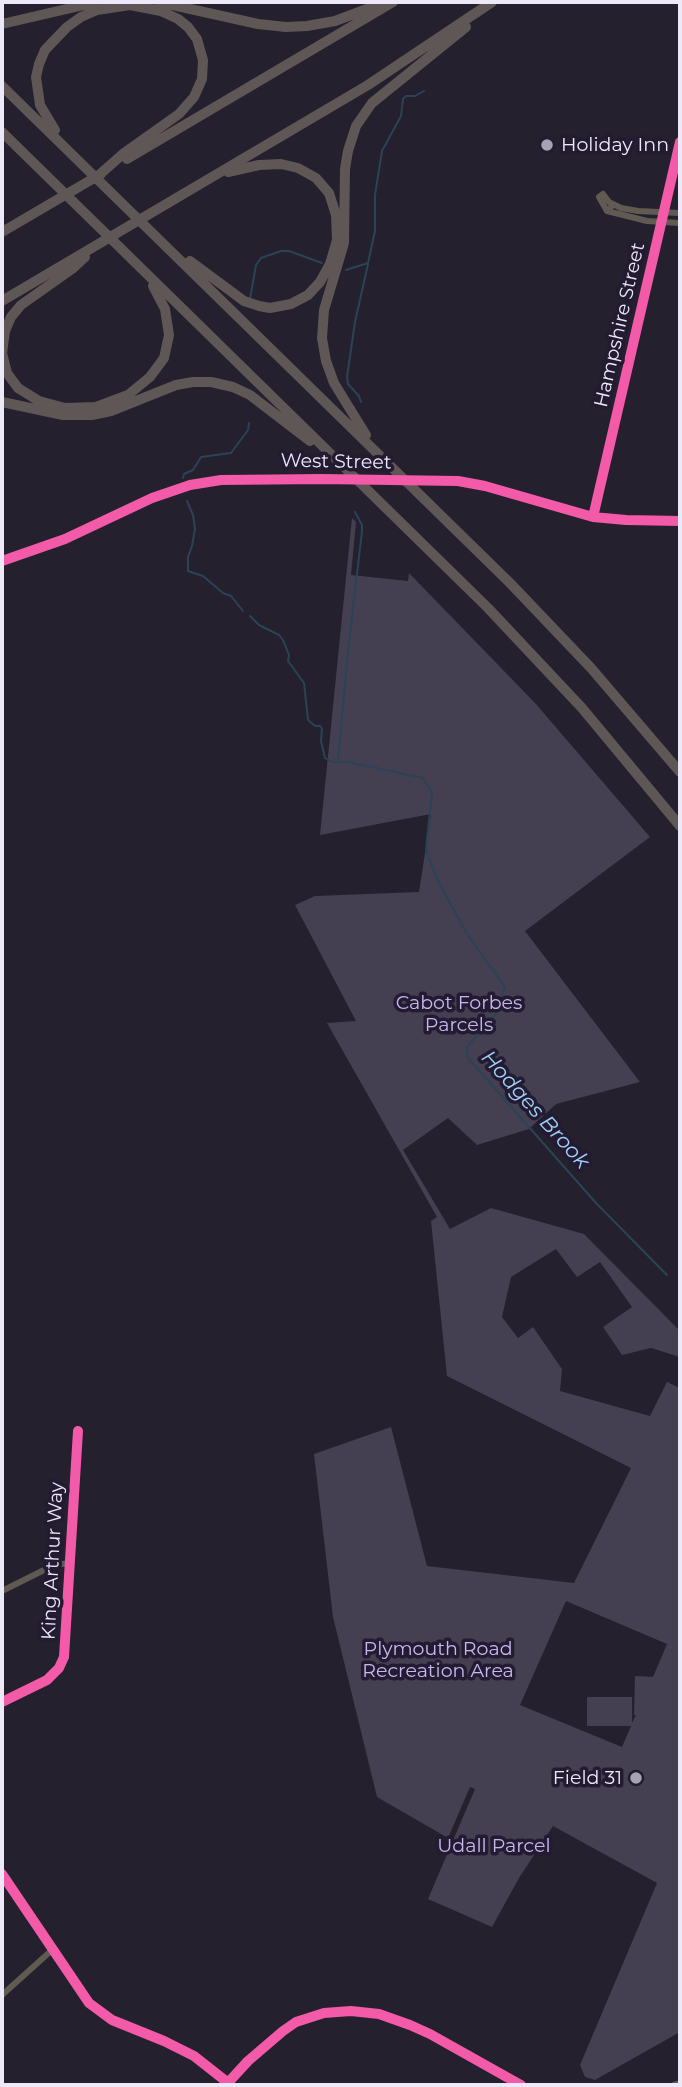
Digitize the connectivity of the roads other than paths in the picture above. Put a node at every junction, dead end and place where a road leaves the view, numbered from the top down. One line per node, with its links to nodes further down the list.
1 (97, 2): 6 (highway)
2 (159, 2): 3 (highway)
3 (384, 2)
4 (393, 2): 13 (highway)
5 (492, 2): 12 (highway); 25 (highway)
6 (2, 24)
7 (2, 86): 11 (highway)
8 (2, 132): 14 (highway)
9 (680, 142): 15 (street, Hampshire Street)
10 (2, 143): 14 (highway)
11 (80, 162): 13 (highway); 20 (highway)
12 (215, 175): 20 (highway); 21 (highway)
13 (98, 176): 19 (highway)
14 (51, 180): 22 (highway)
15 (664, 212): 16 (street); 17 (street, Hampshire Street); 17 (street)
16 (680, 213)
17 (661, 223): 18 (street); 27 (street, Hampshire Street)
18 (680, 223)
19 (2, 232)
20 (154, 235): 25 (highway)
21 (99, 244): 22 (highway); 23 (highway)
22 (124, 252): 26 (highway)
23 (2, 301)
24 (2, 402): 26 (highway)
25 (380, 454): 30 (highway)
26 (354, 475): 31 (highway)
27 (593, 517): 28 (street, West Street); 29 (street, West Street)
28 (680, 521)
29 (2, 561)
30 (680, 772)
31 (680, 825)
32 (78, 1431): 33 (street, King Arthur Way)
33 (71, 1563): 34 (street); 35 (street, King Arthur Way)
34 (2, 1591)
35 (2, 1702)
36 (2, 1874): 37 (street)
37 (52, 1950): 38 (street); 39 (street)
38 (2, 1995)
39 (227, 2083): 41 (street)
40 (680, 2084): 42 (street)
41 (521, 2085)
42 (675, 2085)

